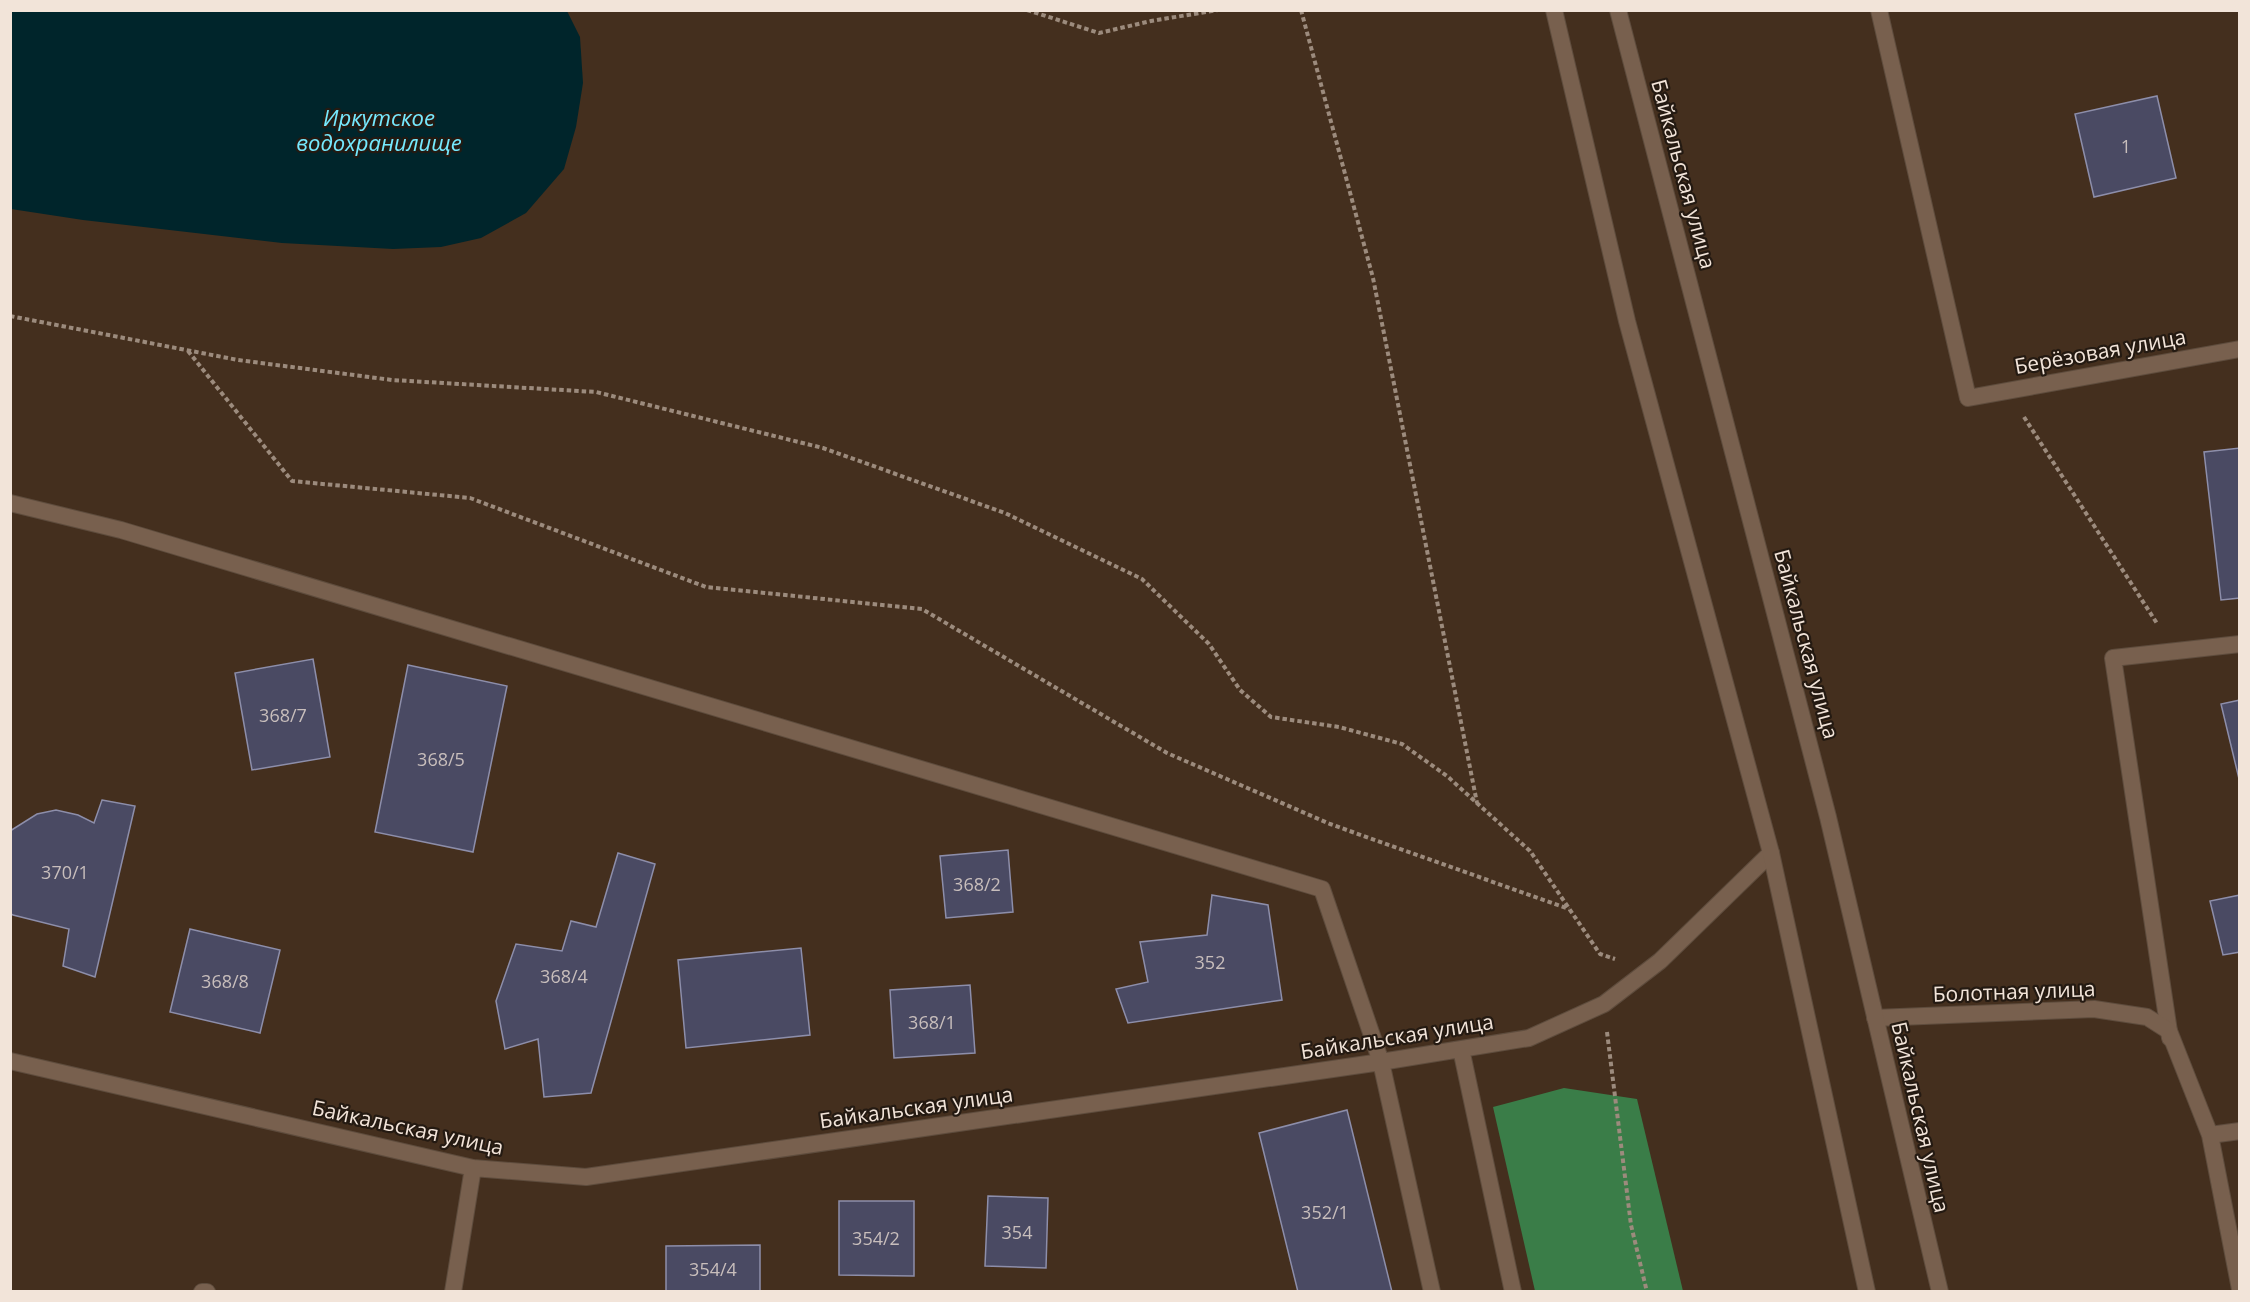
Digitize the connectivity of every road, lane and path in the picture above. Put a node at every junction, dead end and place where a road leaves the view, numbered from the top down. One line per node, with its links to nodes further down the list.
1 (1027, 10): 2 (path)
2 (1218, 10)
3 (1301, 10): 14 (path)
4 (1554, 10): 15 (main road)
5 (1618, 10): 19 (main road, Байкальская улица)
6 (1879, 10): 10 (main road, Берёзовая улица)
7 (10, 316): 9 (path)
8 (2240, 349): 10 (main road, Берёзовая улица)
9 (187, 350): 14 (path); 16 (path)
10 (2007, 391): 13 (path)
11 (10, 503): 23 (main road)
12 (2240, 644): 13 (main road)
13 (2175, 651): 20 (main road)
14 (1477, 803): 16 (path)
15 (1771, 853): 17 (main road, Байкальская улица); 34 (main road)
16 (1570, 909): 17 (path)
17 (1660, 961): 18 (main road, Байкальская улица)
18 (1604, 1004): 21 (main road, Байкальская улица); 33 (path)
19 (1875, 1018): 20 (main road, Болотная улица); 35 (main road, Байкальская улица)
20 (2170, 1034): 25 (main road)
21 (1461, 1049): 23 (main road, Байкальская улица); 32 (main road)
22 (10, 1061): 26 (main road, Байкальская улица)
23 (1382, 1062): 26 (main road, Байкальская улица); 31 (main road)
24 (2240, 1131): 25 (main road)
25 (2210, 1135): 27 (main road)
26 (473, 1168): 30 (main road)
27 (2240, 1289)
28 (202, 1292): 29 (main road)
29 (207, 1292)
30 (453, 1292)
31 (1432, 1292)
32 (1513, 1292)
33 (1647, 1292)
34 (1867, 1292)
35 (1940, 1292)

